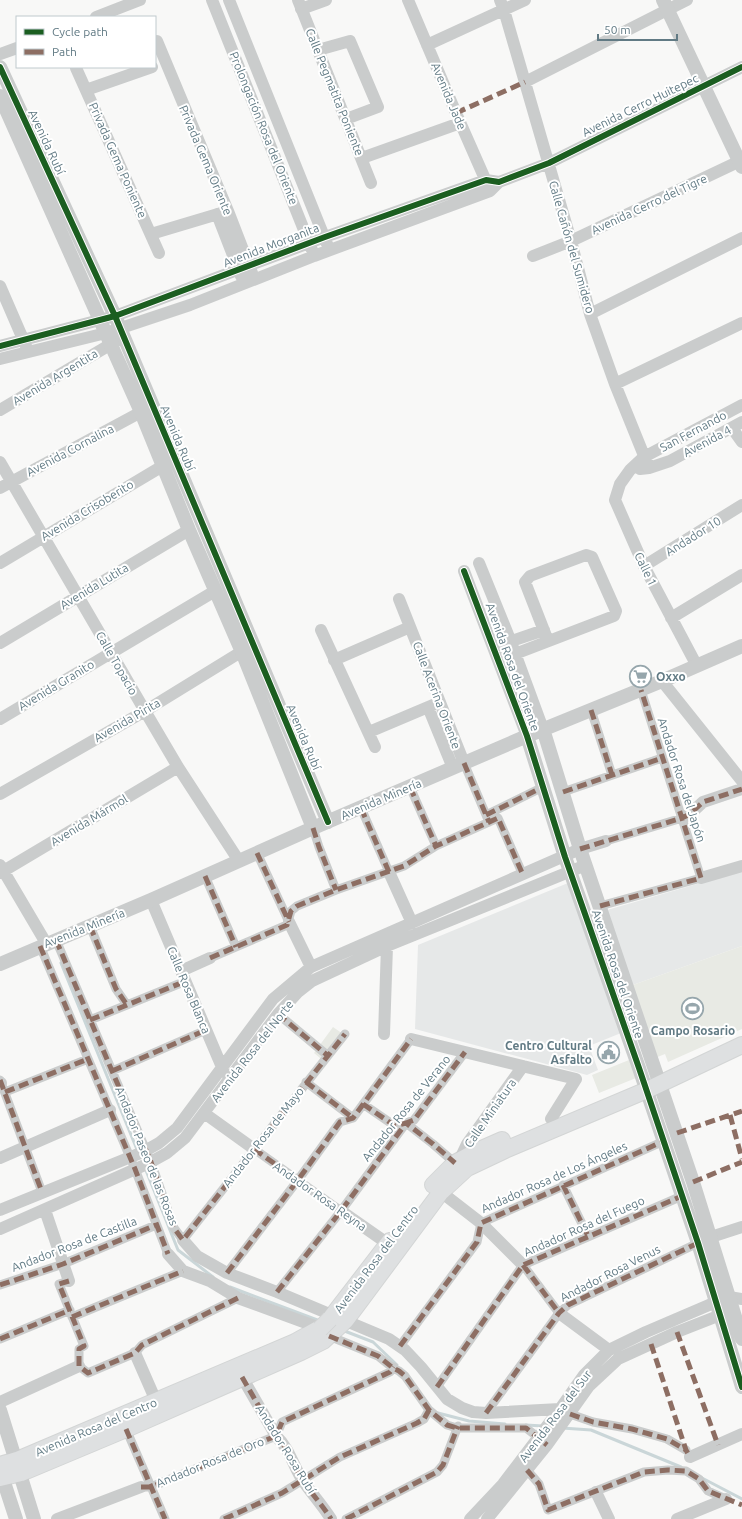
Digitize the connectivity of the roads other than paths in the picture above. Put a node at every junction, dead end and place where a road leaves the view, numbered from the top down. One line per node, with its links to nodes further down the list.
1 (212, 0): 27 (street, Prolongación Rosa del Oriente)
2 (229, 0): 26 (street, Prolongación Rosa del Oriente)
3 (326, 0): 8 (street)
4 (408, 0): 13 (street, Avenida Jade)
5 (525, 0): 9 (street)
6 (687, 0): 10 (street)
7 (136, 1): 11 (street)
8 (300, 4): 15 (street, Calle Pegmatita Poniente)
9 (502, 5): 13 (street); 22 (street, Calle Cañón del Sumidero)
10 (665, 5): 22 (street); 23 (street)
11 (98, 16)
12 (156, 41): 17 (street, Privada Gema Oriente)
13 (427, 45): 29 (street, Avenida Jade)
14 (16, 48): 16 (street)
15 (318, 50): 28 (street, Calle Pegmatita Poniente); 28 (street)
16 (0, 54)
17 (160, 64): 36 (street, Privada Gema Oriente)
18 (0, 67): 35 (street, Avenida Rubí)
19 (742, 67): 23 (street, Avenida Cerro Huitepec)
20 (76, 68): 24 (street, Privada Gema Poniente)
21 (149, 68): 24 (street)
22 (525, 82): 31 (street, Calle Cañón del Sumidero)
23 (704, 86): 31 (street, Avenida Cerro Huitepec); 32 (street)
24 (86, 90): 37 (street, Privada Gema Poniente)
25 (1, 99): 35 (street, Avenida Rubí)
26 (272, 106): 27 (street); 38 (street, Prolongación Rosa del Oriente)
27 (258, 112): 41 (street, Prolongación Rosa del Oriente)
28 (346, 119): 30 (street, Calle Pegmatita Poniente)
29 (460, 123): 30 (street); 34 (street, Avenida Jade)
30 (362, 158): 33 (street, Calle Pegmatita Poniente)
31 (549, 163): 34 (street, Avenida Morganita); 40 (street, Calle Cañón del Sumidero)
32 (741, 163): 40 (street, Avenida Cerro del Tigre)
33 (371, 183)
34 (492, 184): 38 (street, Avenida Morganita); 42 (street, Avenida Morganita)
35 (54, 201): 50 (street, Avenida Rubí); 52 (street, Avenida Rubí)
36 (222, 212): 37 (street); 46 (street, Privada Gema Oriente)
37 (151, 234): 43 (street, Privada Gema Poniente)
38 (325, 237): 41 (street, Avenida Morganita); 42 (street, Prolongación Rosa del Oriente)
39 (742, 238): 49 (street)
40 (572, 241): 45 (street, Avenida Cerro del Tigre); 49 (street, Calle Cañón del Sumidero)
41 (310, 243): 44 (street, Prolongación Rosa del Oriente); 46 (street, Avenida Morganita)
42 (329, 251): 44 (street, Avenida Morganita)
43 (159, 253)
44 (314, 256): 47 (street, Avenida Morganita)
45 (533, 256)
46 (244, 267): 47 (street, Privada Gema Oriente); 52 (street, Avenida Morganita)
47 (249, 282): 52 (street, Avenida Morganita)
48 (0, 286): 54 (street)
49 (590, 314): 58 (street, Calle Cañón del Sumidero)
50 (101, 320): 52 (street, Avenida Morganita); 53 (street, Avenida Rubí); 54 (street, Avenida Morganita)
51 (742, 323): 58 (street)
52 (119, 327): 53 (street, Avenida Morganita); 65 (street, Avenida Rubí)
53 (108, 339): 56 (street, Avenida Morganita); 60 (street, Avenida Argentita); 61 (street, Avenida Rubí)
54 (24, 340): 55 (street, Avenida Morganita); 56 (street)
55 (0, 346)
56 (29, 353): 57 (street, Avenida Morganita)
57 (0, 359)
58 (615, 384): 66 (street, Calle Cañón del Sumidero)
59 (742, 405): 66 (street, San Fernando)
60 (0, 410)
61 (141, 412): 65 (street, Avenida Rubí); 67 (street, Avenida Cornalina)
62 (737, 425): 63 (street); 66 (street, Avenida 4)
63 (742, 442)
64 (0, 462): 67 (street, Calle Topacio)
65 (169, 462): 70 (street, Avenida Rubí); 71 (street, Avenida Crisoberito); 87 (street, Avenida Rubí)
66 (646, 462): 74 (street, Calle 1)
67 (11, 482): 68 (street, Avenida Cornalina); 71 (street, Calle Topacio)
68 (0, 488)
69 (742, 505): 74 (street, Andador 10)
70 (189, 530): 77 (street, Avenida Rubí); 78 (street, Avenida Lutita)
71 (42, 536): 72 (street, Avenida Crisoberito); 78 (street, Calle Topacio)
72 (0, 563)
73 (479, 563): 84 (street, Avenida Rosa del Oriente)
74 (644, 566): 80 (street, Calle 1)
75 (464, 571): 86 (street, Avenida Rosa del Oriente)
76 (742, 575): 80 (street)
77 (215, 590): 87 (street, Avenida Rubí); 89 (street, Avenida Granito)
78 (78, 596): 85 (street, Avenida Lutita); 89 (street, Calle Topacio)
79 (399, 600): 81 (street, Calle Acerina Oriente)
80 (671, 618): 93 (street, Calle 1)
81 (410, 627): 91 (street); 96 (street, Calle Acerina Oriente)
82 (321, 630): 91 (street)
83 (546, 636): 83 (street); 84 (street); 90 (street)
84 (511, 642): 86 (street); 90 (street, Avenida Rosa del Oriente)
85 (0, 643)
86 (494, 647): 92 (street, Avenida Rosa del Oriente)
87 (248, 648): 99 (street, Avenida Pirita); 118 (street, Avenida Rubí); 119 (street, Avenida Rubí)
88 (741, 648): 93 (street, Avenida Minería)
89 (111, 652): 99 (street, Calle Topacio); 100 (street, Avenida Granito)
90 (516, 654): 92 (street); 101 (street, Avenida Rosa del Oriente)
91 (334, 660): 102 (street)
92 (499, 660): 103 (street, Avenida Rosa del Oriente)
93 (696, 666): 94 (street, Avenida Minería)
94 (662, 681): 95 (street, Avenida Minería); 109 (street)
95 (641, 690): 98 (street, Avenida Minería); 105 (street, Andador Rosa del Japón)
96 (440, 702): 97 (street); 106 (street, Calle Acerina Oriente)
97 (428, 707): 102 (street); 106 (street, Calle Acerina Oriente)
98 (591, 710): 101 (street, Avenida Minería); 108 (street)
99 (145, 711): 107 (street, Calle Topacio); 114 (street, Avenida Pirita)
100 (0, 719)
101 (544, 729): 103 (street, Avenida Minería); 113 (street, Avenida Rosa del Oriente)
102 (369, 732): 104 (street)
103 (527, 736): 106 (street, Avenida Minería); 111 (street, Avenida Rosa del Oriente)
104 (375, 747)
105 (662, 758): 108 (street); 116 (street, Andador Rosa del Japón)
106 (458, 766): 110 (street, Avenida Minería); 117 (street)
107 (178, 767): 125 (street, Calle Topacio); 128 (street, Avenida Mármol)
108 (612, 775): 113 (street)
109 (742, 782)
110 (410, 787): 115 (street, Avenida Minería); 121 (street)
111 (543, 787): 117 (street); 124 (street, Avenida Rosa del Oriente)
112 (742, 789): 116 (street)
113 (563, 792): 122 (street, Avenida Rosa del Oriente)
114 (0, 794)
115 (361, 808): 118 (street, Avenida Minería); 129 (street)
116 (682, 818): 120 (street); 133 (street, Andador Rosa del Japón)
117 (487, 819): 121 (street); 131 (street)
118 (328, 822): 119 (street, Avenida Minería)
119 (313, 828): 123 (street, Avenida Minería); 134 (street)
120 (606, 841): 122 (street, Avenida Rosa del Norte)
121 (436, 846): 129 (street)
122 (580, 849): 124 (street, Avenida Rosa del Norte); 126 (street, Avenida Rosa del Oriente)
123 (257, 853): 125 (street, Avenida Minería); 137 (street)
124 (564, 857): 130 (street, Avenida Rosa del Oriente); 131 (street, Avenida Rosa del Norte)
125 (238, 861): 132 (street, Avenida Minería)
126 (586, 865): 130 (street, Avenida Rosa del Norte); 136 (street, Avenida Rosa del Oriente)
127 (742, 866): 133 (street)
128 (1, 870): 140 (street)
129 (389, 872): 134 (street); 138 (street)
130 (570, 872): 141 (street, Avenida Rosa del Norte); 163 (street, Avenida Rosa del Oriente)
131 (523, 875): 138 (street, Avenida Rosa del Norte)
132 (205, 876): 135 (street, Avenida Minería); 142 (street)
133 (701, 878): 136 (street)
134 (336, 890): 137 (street)
135 (151, 900): 139 (street, Avenida Minería); 146 (street, Calle Rosa Blanca)
136 (600, 906): 163 (street, Avenida Rosa del Oriente)
137 (289, 922): 142 (street); 145 (street)
138 (412, 923): 145 (street, Avenida Rosa del Norte)
139 (90, 926): 140 (street, Avenida Minería); 147 (street)
140 (47, 943): 144 (street, Avenida Minería); 149 (street, Andador Paseo de las Rosas); 158 (street, Andador Paseo de las Rosas)
141 (387, 946): 148 (street, Avenida Rosa del Norte); 153 (street)
142 (236, 947): 143 (street)
143 (210, 958): 146 (street)
144 (0, 964)
145 (311, 967): 160 (street, Avenida Rosa del Norte)
146 (184, 976): 147 (street); 150 (street, Calle Rosa Blanca)
147 (127, 1005): 149 (street)
148 (278, 1014): 157 (street); 162 (street, Avenida Rosa del Norte)
149 (90, 1020): 161 (street, Andador Paseo de las Rosas)
150 (206, 1030): 160 (street, Calle Rosa Blanca); 161 (street)
151 (742, 1033): 163 (main road, Avenida Rosa del Centro)
152 (345, 1034): 157 (street, Andador Rosa de Mayo)
153 (384, 1034)
154 (411, 1039): 156 (street); 166 (street)
155 (742, 1045): 163 (main road, Avenida Rosa del Centro)
156 (465, 1052): 159 (street); 171 (street, Andador Rosa de Verano)
157 (327, 1055): 164 (street, Andador Rosa de Mayo)
158 (88, 1059): 165 (street); 167 (street, Andador Paseo de las Rosas)
159 (523, 1066): 170 (street); 177 (street, Calle Miniatura)
160 (222, 1067): 162 (street, Calle Rosa Blanca); 175 (street, Avenida Rosa del Norte)
161 (112, 1071): 175 (street, Andador Paseo de las Rosas)
162 (228, 1080): 168 (street, Avenida Rosa del Norte)
163 (652, 1081): 170 (main road, Avenida Rosa del Centro); 172 (street, Avenida Rosa del Oriente); 182 (main road, Avenida Rosa del Centro); 192 (street, Avenida Rosa del Oriente)
164 (306, 1082): 169 (street); 174 (street, Andador Rosa de Mayo)
165 (2, 1085): 173 (street)
166 (363, 1104): 169 (street); 171 (street)
167 (110, 1110): 173 (street); 175 (street, Andador Paseo de las Rosas)
168 (204, 1113): 174 (street, Andador Rosa Reyna); 178 (street, Avenida Rosa del Norte)
169 (353, 1118): 179 (street)
170 (551, 1119): 177 (main road, Avenida Rosa del Centro)
171 (406, 1123): 177 (street); 186 (street, Andador Rosa de Verano)
172 (664, 1141): 180 (street, Andador Rosa de Los Ángeles); 183 (street, Avenida Rosa del Oriente)
173 (25, 1148): 176 (street); 181 (street)
174 (254, 1149): 179 (street, Andador Rosa Reyna); 193 (street, Andador Rosa de Mayo)
175 (139, 1153): 178 (street, Andador Paseo de las Rosas); 178 (street, Andador Paseo de las Rosas); 181 (street, Avenida Rosa del Norte)
176 (0, 1158)
177 (457, 1162): 195 (main road, Avenida Rosa del Centro)
178 (143, 1166): 185 (street, Avenida Rosa del Norte); 188 (street, Andador Paseo de las Rosas); 193 (street, Andador Paseo de las Rosas)
179 (298, 1180): 186 (street, Andador Rosa Reyna); 200 (street)
180 (563, 1186): 187 (street, Andador Rosa de Los Ángeles); 191 (street)
181 (42, 1192): 184 (street, Avenida Rosa del Norte)
182 (440, 1192): 187 (street); 195 (main road, Avenida Rosa del Centro)
183 (682, 1196): 191 (street, Andador Rosa del Fuego); 194 (street, Avenida Rosa del Oriente)
184 (0, 1210)
185 (44, 1210): 190 (street, Avenida Rosa del Norte); 197 (street)
186 (341, 1211): 195 (street, Andador Rosa Reyna); 203 (street, Andador Rosa de Verano)
187 (481, 1223): 198 (street); 212 (street, Andador Rosa de Los Ángeles)
188 (156, 1225): 196 (street, Andador Paseo de las Rosas); 197 (street, Andador Rosa de Castilla)
189 (742, 1227): 192 (street)
190 (0, 1229)
191 (588, 1236): 198 (street, Andador Rosa del Fuego)
192 (711, 1237): 205 (street, Avenida Rosa del Oriente)
193 (183, 1240): 200 (street, Andador Paseo de las Rosas)
194 (698, 1242): 206 (street, Avenida Rosa del Oriente); 207 (street, Andador Rosa Venus)
195 (392, 1247): 209 (main road, Avenida Rosa del Centro)
196 (168, 1254): 199 (street, Andador Paseo de las Rosas)
197 (63, 1264): 201 (street); 202 (street, Andador Rosa de Castilla)
198 (523, 1265): 207 (street); 218 (street, Andador Rosa del Fuego)
199 (183, 1271): 204 (street, Andador Paseo de las Rosas); 208 (street)
200 (227, 1273): 203 (street, Andador Paseo de las Rosas)
201 (69, 1280): 208 (street)
202 (0, 1285)
203 (277, 1292): 209 (street, Andador Paseo de las Rosas)
204 (238, 1298): 209 (street, Andador Paseo de las Rosas); 214 (street)
205 (736, 1302): 206 (street, Avenida Rosa del Sur); 211 (street, Avenida Rosa del Oriente)
206 (718, 1308): 213 (street, Avenida Rosa del Sur); 219 (street, Avenida Rosa del Oriente); 225 (street, Avenida Rosa del Sur)
207 (559, 1313): 213 (street); 224 (street, Andador Rosa Venus)
208 (71, 1314): 210 (street); 215 (street)
209 (332, 1326): 212 (street, Andador Paseo de las Rosas); 216 (street); 217 (main road, Avenida Rosa del Centro); 220 (main road, Avenida Rosa del Centro)
210 (0, 1339)
211 (742, 1339)
212 (400, 1346): 218 (street, Andador Paseo de las Rosas)
213 (609, 1350): 225 (street, Avenida Rosa del Sur)
214 (136, 1353): 215 (street); 220 (street)
215 (79, 1366): 221 (street)
216 (393, 1367): 223 (street); 229 (street, Andador Rosa de Oro)
217 (242, 1377): 227 (main road, Avenida Rosa del Centro); 229 (street, Andador Rosa Rubí)
218 (437, 1387): 224 (street, Andador Paseo de las Rosas)
219 (742, 1387)
220 (156, 1401): 232 (main road, Avenida Rosa del Centro)
221 (0, 1402)
222 (0, 1410): 232 (street)
223 (428, 1410): 226 (street); 235 (street)
224 (486, 1412): 225 (street, Andador Paseo de las Rosas)
225 (561, 1416): 230 (street, Avenida Rosa del Sur); 231 (street)
226 (457, 1427): 230 (street); 245 (street)
227 (126, 1429): 232 (main road, Avenida Rosa del Centro); 236 (street)
228 (742, 1434): 231 (street)
229 (276, 1436): 235 (street, Andador Rosa Rubí); 236 (street, Andador Rosa de Oro)
230 (545, 1439): 233 (street, Avenida Rosa del Sur); 246 (street, Avenida Rosa del Sur)
231 (688, 1453)
232 (19, 1467): 234 (main road, Avenida Rosa del Centro); 240 (street)
233 (527, 1470): 237 (street); 247 (street, Avenida Rosa del Sur)
234 (1, 1473): 239 (street)
235 (302, 1480): 243 (street); 244 (street, Andador Rosa Rubí)
236 (146, 1487): 241 (street, Andador Rosa de Oro); 242 (street)
237 (596, 1492): 238 (street); 248 (street)
238 (726, 1499): 249 (street)
239 (16, 1519)
240 (34, 1519)
241 (57, 1519)
242 (165, 1519)
243 (224, 1519)
244 (331, 1519)
245 (346, 1519)
246 (470, 1519)
247 (487, 1519)
248 (608, 1519)
249 (677, 1519)

